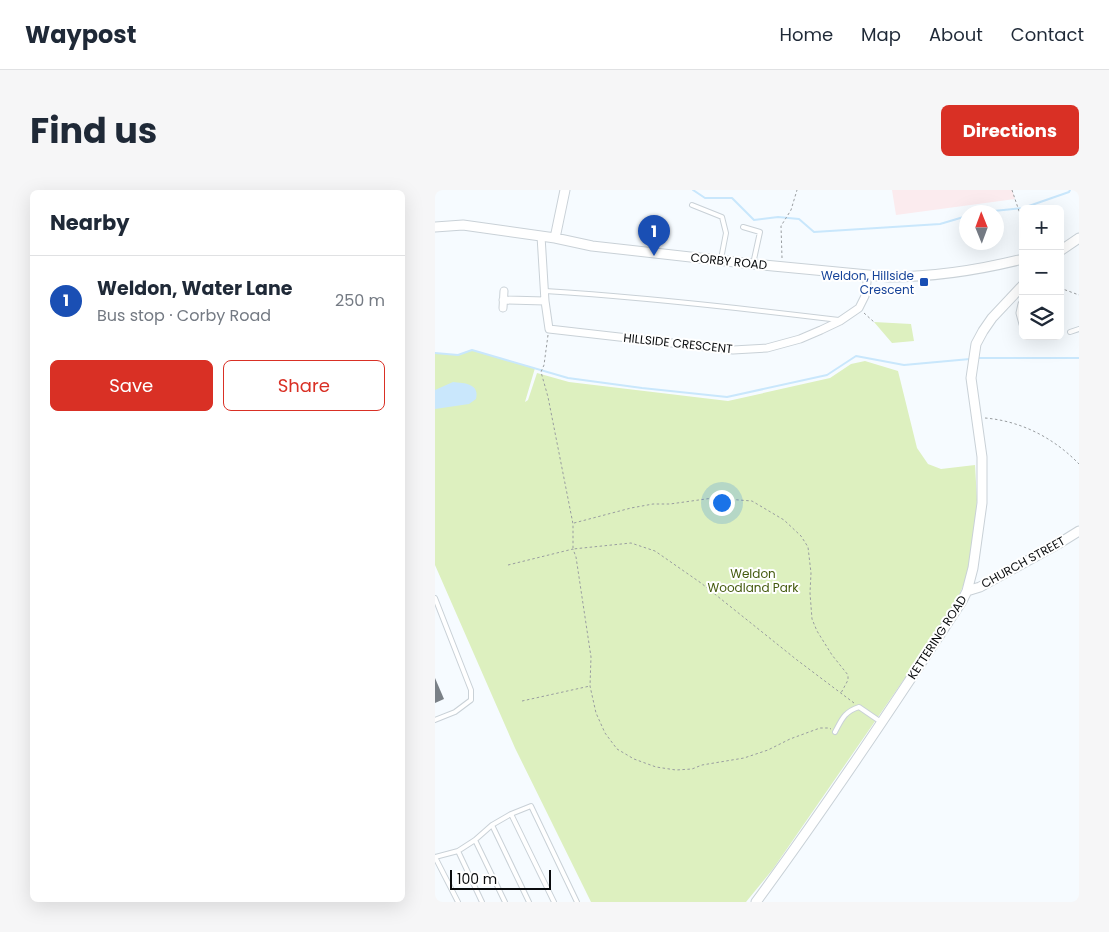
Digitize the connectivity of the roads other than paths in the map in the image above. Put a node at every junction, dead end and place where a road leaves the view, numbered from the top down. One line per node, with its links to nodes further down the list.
1 (565, 190): 6 (street)
2 (692, 206): 9 (lane)
3 (743, 226): 11 (lane)
4 (435, 227): 5 (street, CORBY ROAD)
5 (541, 236): 6 (street, CORBY ROAD); 15 (street)
6 (555, 238): 9 (street, CORBY ROAD)
7 (1079, 238): 8 (street)
8 (1061, 250)
9 (721, 260): 11 (street, CORBY ROAD)
10 (1019, 260): 12 (street, CORBY ROAD)
11 (753, 264): 12 (street, CORBY ROAD)
12 (868, 275): 19 (street, HILLSIDE CRESCENT)
13 (1019, 288): 16 (street, KETTERING ROAD)
14 (504, 291): 17 (street)
15 (545, 291): 17 (street); 19 (lane)
16 (1012, 296): 18 (street); 23 (street, KETTERING ROAD)
17 (545, 301): 19 (street, HILLSIDE CRESCENT)
18 (1019, 301)
19 (840, 321)
20 (1079, 329): 21 (lane)
21 (1070, 332)
22 (1079, 531): 23 (street, CHURCH STREET)
23 (967, 591): 26 (street, KETTERING ROAD)
24 (435, 598): 25 (lane)
25 (435, 720)
26 (881, 722): 27 (lane); 39 (street, KETTERING ROAD)
27 (835, 732)
28 (511, 814): 29 (lane); 37 (lane); 38 (lane)
29 (492, 825): 30 (lane); 36 (lane)
30 (475, 840): 31 (lane); 35 (lane)
31 (458, 851): 32 (lane); 34 (lane)
32 (435, 857): 33 (lane)
33 (458, 902)
34 (482, 902)
35 (505, 902)
36 (529, 902)
37 (553, 902)
38 (577, 902)
39 (756, 902)

